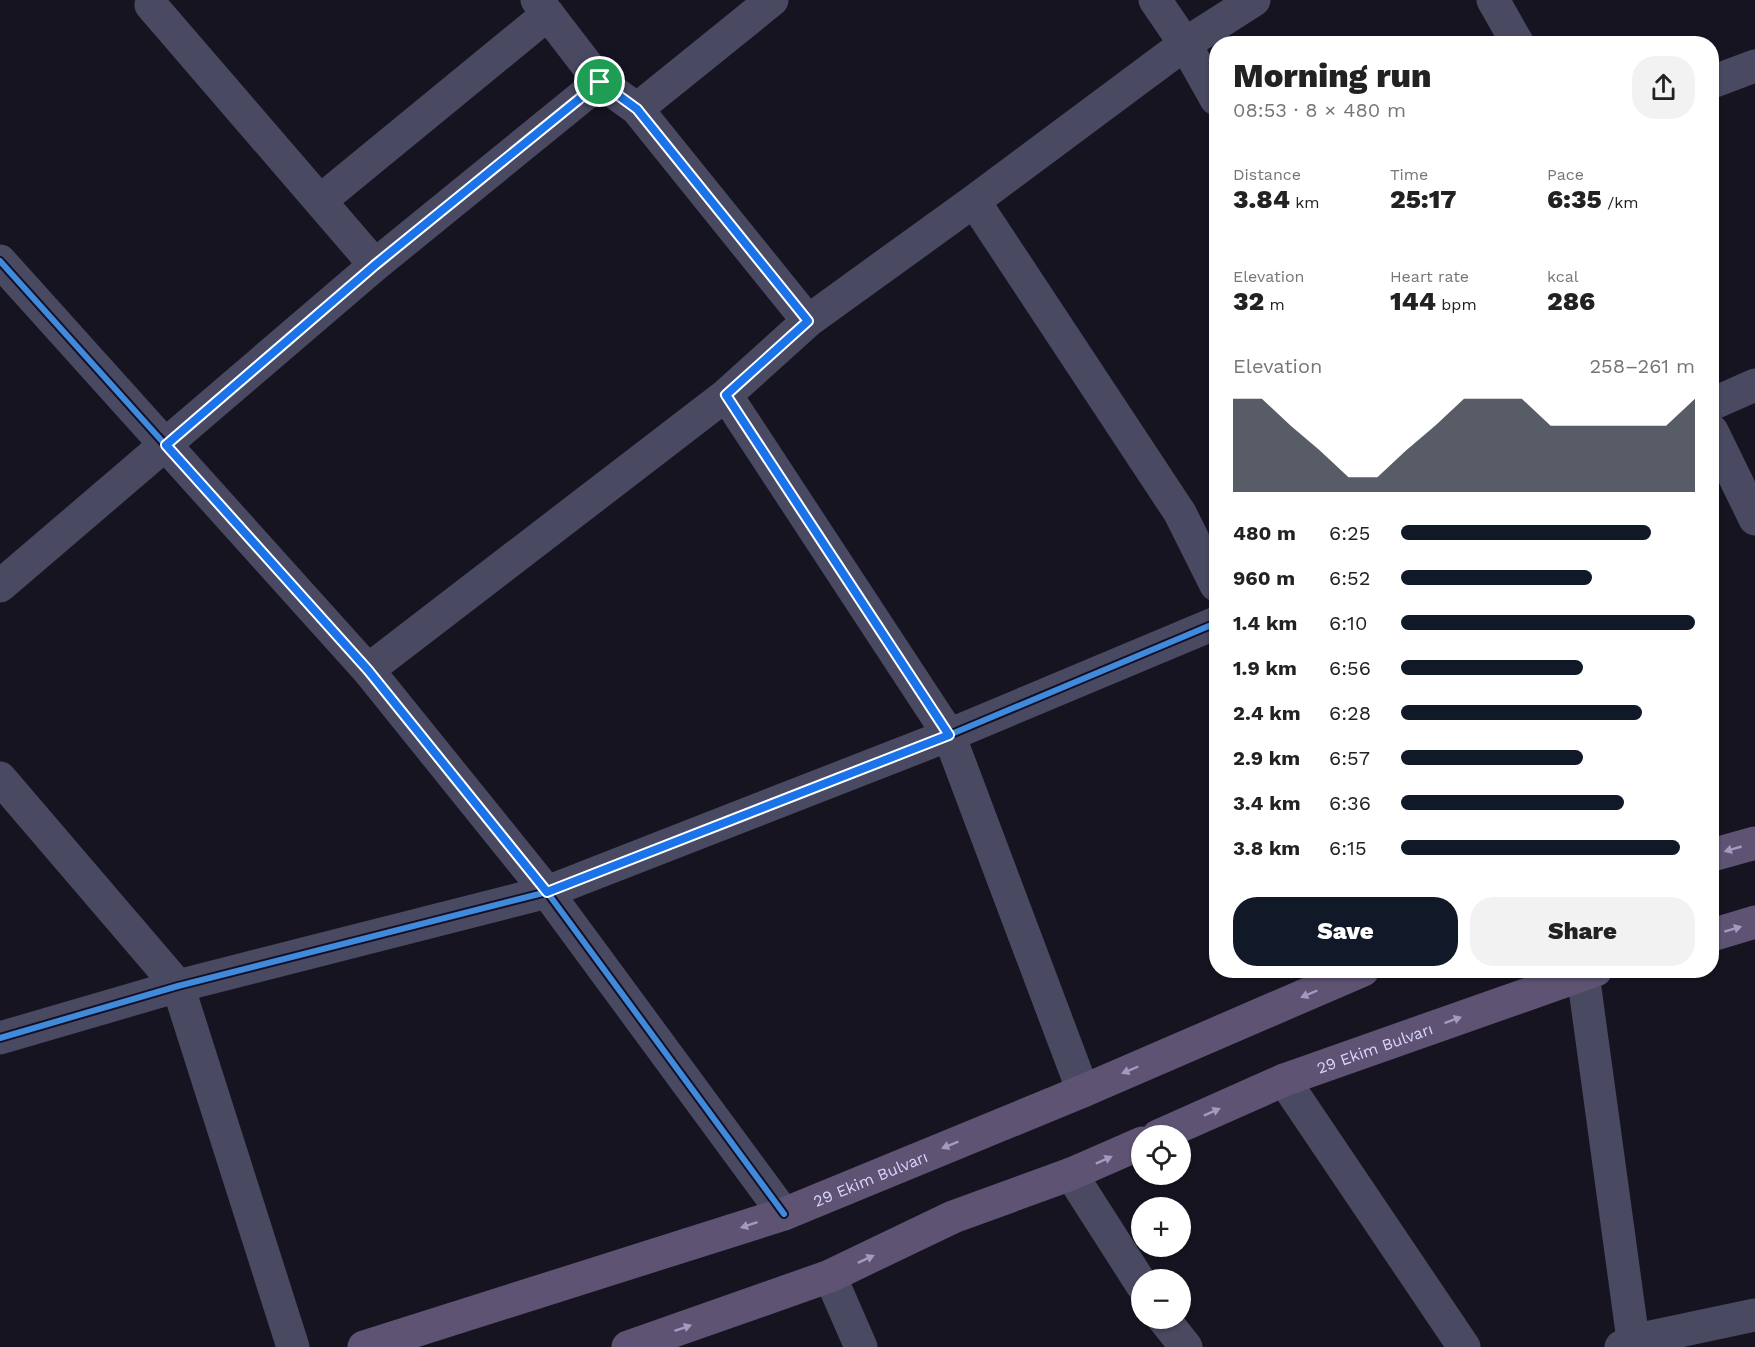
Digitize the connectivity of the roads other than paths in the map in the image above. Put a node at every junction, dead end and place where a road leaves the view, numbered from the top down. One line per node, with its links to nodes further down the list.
1 (772, 0): 13 (street)
2 (1155, 0): 8 (street)
3 (1254, 0): 8 (street)
4 (1493, 0): 7 (street)
5 (151, 4): 14 (street)
6 (543, 7): 11 (street); 14 (street)
7 (1513, 36)
8 (1185, 44): 12 (street); 15 (street)
9 (1755, 66): 10 (street)
10 (1719, 79)
11 (600, 82): 13 (street); 17 (street)
12 (1209, 87)
13 (637, 109): 18 (street)
14 (320, 201): 17 (street)
15 (974, 201): 18 (street); 25 (street)
16 (0, 261): 22 (street)
17 (375, 265): 22 (street)
18 (808, 321): 20 (street)
19 (1755, 385): 21 (street)
20 (726, 395): 28 (street); 29 (street)
21 (1719, 401)
22 (166, 445): 26 (street); 28 (street)
23 (1719, 445): 24 (street)
24 (1755, 519)
25 (1209, 571)
26 (0, 586)
27 (1209, 626): 29 (street)
28 (368, 670): 33 (street)
29 (949, 735): 33 (street); 42 (street)
30 (0, 778): 39 (street)
31 (1755, 843): 32 (main road, one-way to 32)
32 (1719, 853)
33 (547, 892): 39 (street); 46 (street)
34 (1755, 922): 35 (main road, one-way to 34)
35 (1719, 933)
36 (1344, 978): 42 (main road, 29 Ekim Bulvarı, one-way to 42)
37 (1572, 978): 41 (main road, 29 Ekim Bulvarı, one-way to 37)
38 (1590, 978): 51 (street)
39 (178, 986): 40 (street); 52 (street)
40 (0, 1038)
41 (1284, 1080): 43 (main road, 29 Ekim Bulvarı, one-way to 41); 57 (street)
42 (1083, 1091): 46 (main road, 29 Ekim Bulvarı, one-way to 46)
43 (1183, 1125)
44 (1131, 1148): 45 (main road, one-way to 44)
45 (1071, 1174): 47 (street); 48 (main road, one-way to 45)
46 (784, 1214): 53 (main road, 29 Ekim Bulvarı, one-way to 53)
47 (1132, 1269)
48 (830, 1276): 54 (main road, one-way to 48); 55 (street)
49 (1755, 1315): 51 (street)
50 (1172, 1329): 56 (street)
51 (1629, 1345)
52 (293, 1347)
53 (364, 1347)
54 (628, 1347)
55 (861, 1347)
56 (1186, 1347)
57 (1464, 1347)

